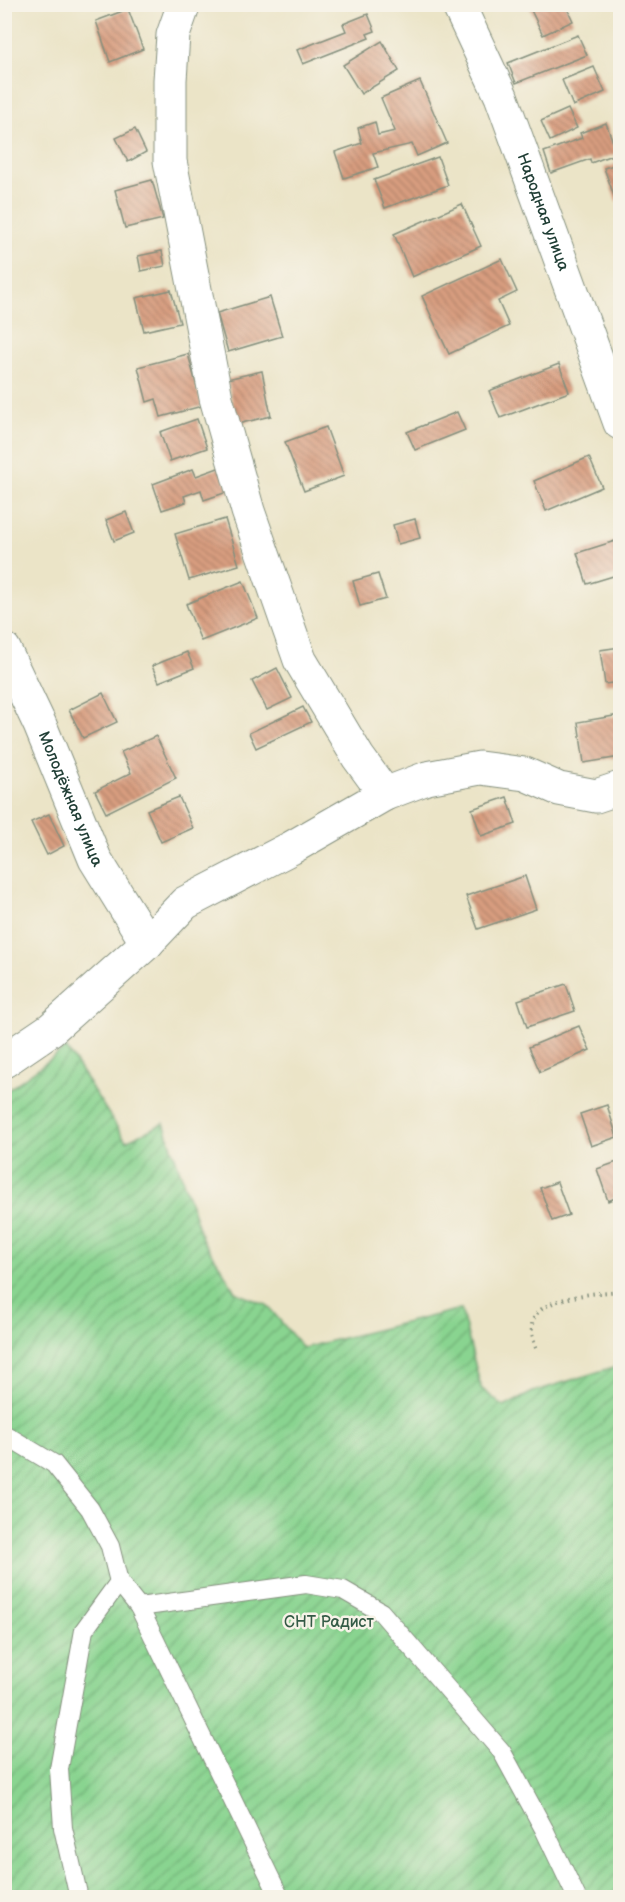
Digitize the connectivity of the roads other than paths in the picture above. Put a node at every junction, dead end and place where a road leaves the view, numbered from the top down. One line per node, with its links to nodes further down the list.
1 (184, 4): 6 (street)
2 (458, 4): 3 (street, Народная улица)
3 (621, 423)
4 (4, 649): 7 (street, Молодёжная улица)
5 (621, 788): 6 (street)
6 (385, 794): 7 (street)
7 (147, 943): 8 (street)
8 (4, 1061)
9 (4, 1434): 10 (lane)
10 (119, 1582): 11 (lane); 12 (lane)
11 (139, 1607): 13 (lane); 14 (lane)
12 (80, 1898)
13 (280, 1898)
14 (577, 1898)

